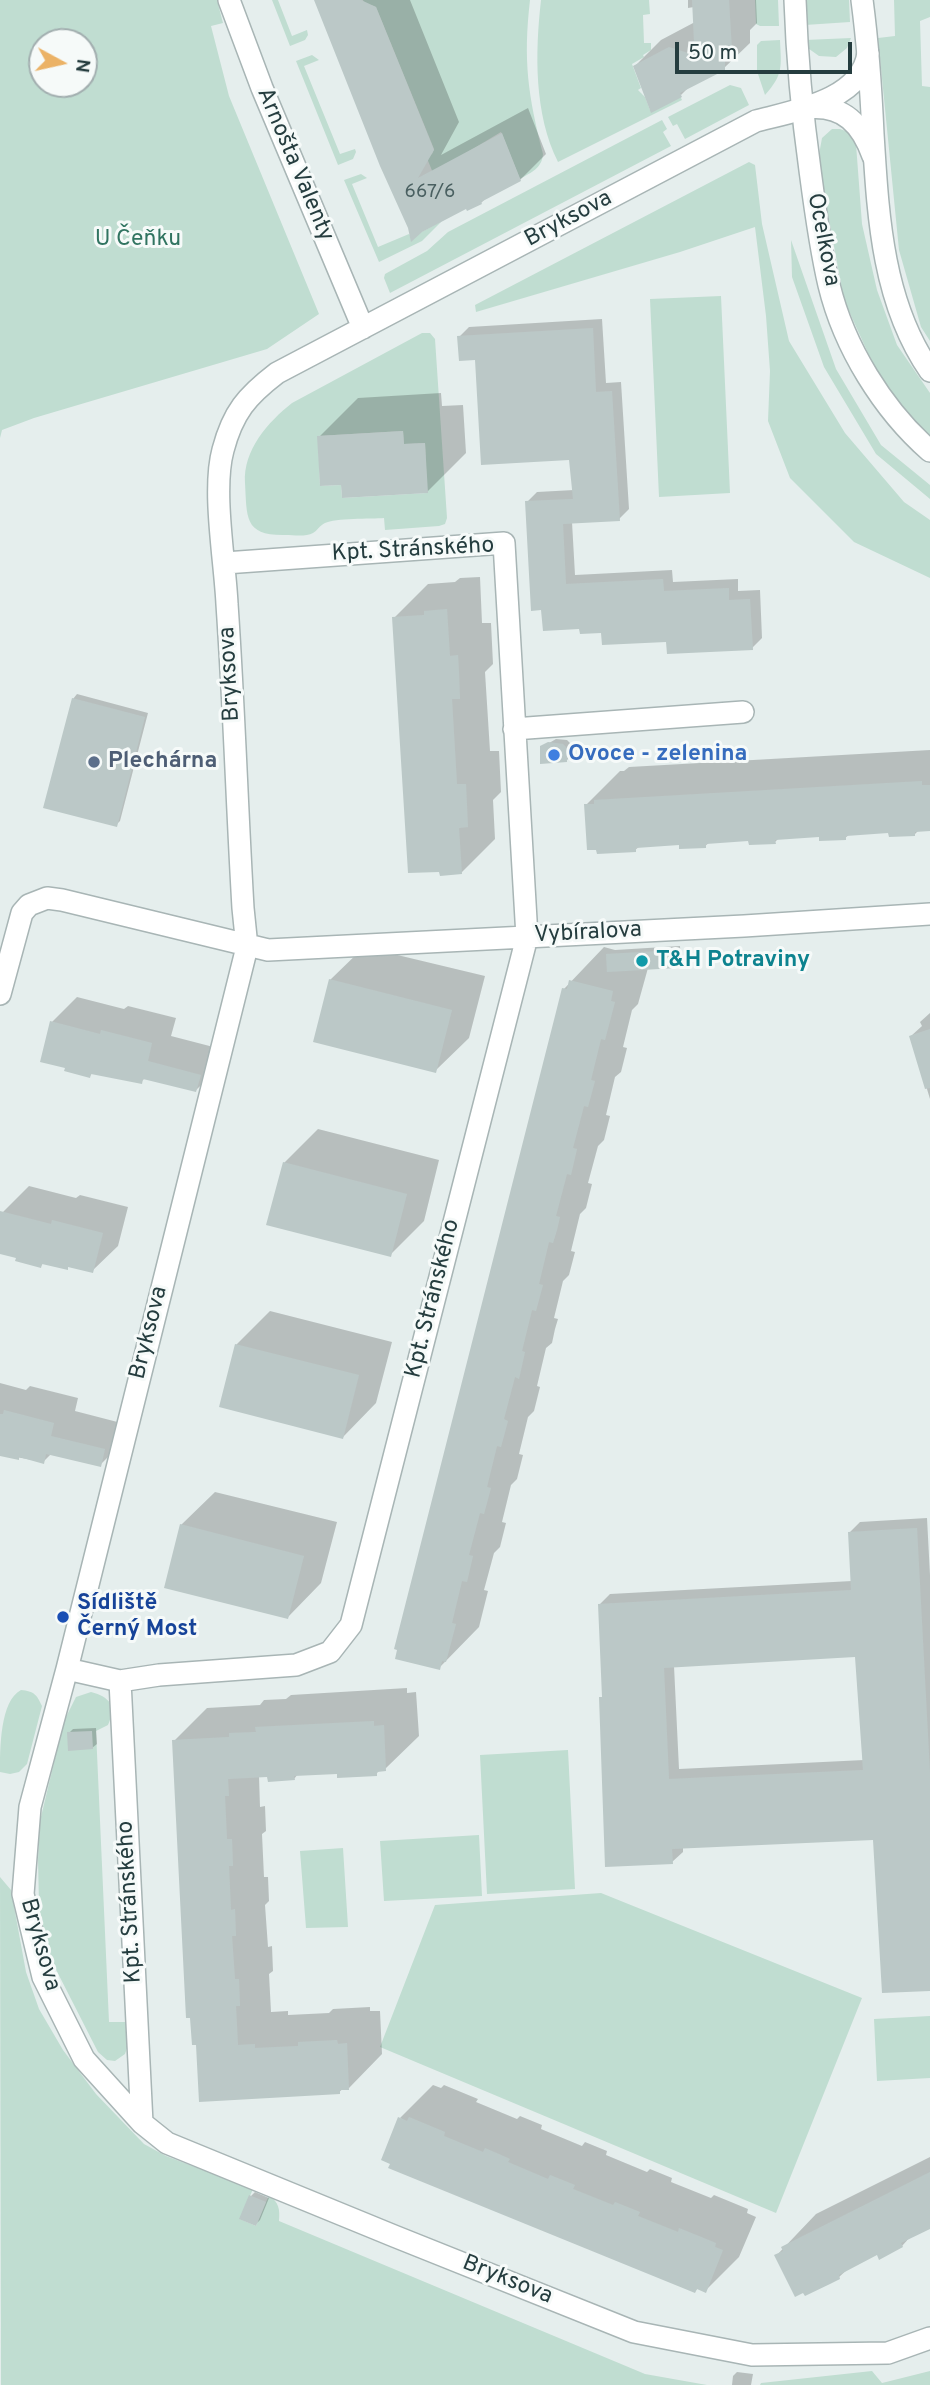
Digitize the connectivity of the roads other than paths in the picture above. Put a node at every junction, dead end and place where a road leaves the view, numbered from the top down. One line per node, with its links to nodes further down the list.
1 (229, 0): 7 (street, Arnošta Valenty)
2 (795, 0): 5 (street, Ocelkova)
3 (863, 0): 4 (street)
4 (869, 51): 5 (street, Bryksova); 6 (street)
5 (802, 109): 6 (street); 7 (street, Bryksova); 9 (street, Ocelkova)
6 (876, 176): 8 (street)
7 (363, 328): 10 (street, Bryksova)
8 (930, 371)
9 (930, 452)
10 (225, 563): 12 (street, Kpt. Stránského); 15 (street, Bryksova)
11 (743, 712): 12 (street)
12 (514, 729): 14 (street, Kpt. Stránského)
13 (930, 914): 14 (street, Vybíralova)
14 (527, 937): 15 (street, Vybíralova); 18 (street, Kpt. Stránského)
15 (247, 947): 16 (street, Vybíralova); 17 (street, Bryksova)
16 (0, 994)
17 (67, 1669): 18 (street, Kpt. Stránského); 19 (street, Bryksova)
18 (120, 1681): 19 (street, Kpt. Stránského)
19 (142, 2123): 20 (street, Bryksova)
20 (930, 2338)

